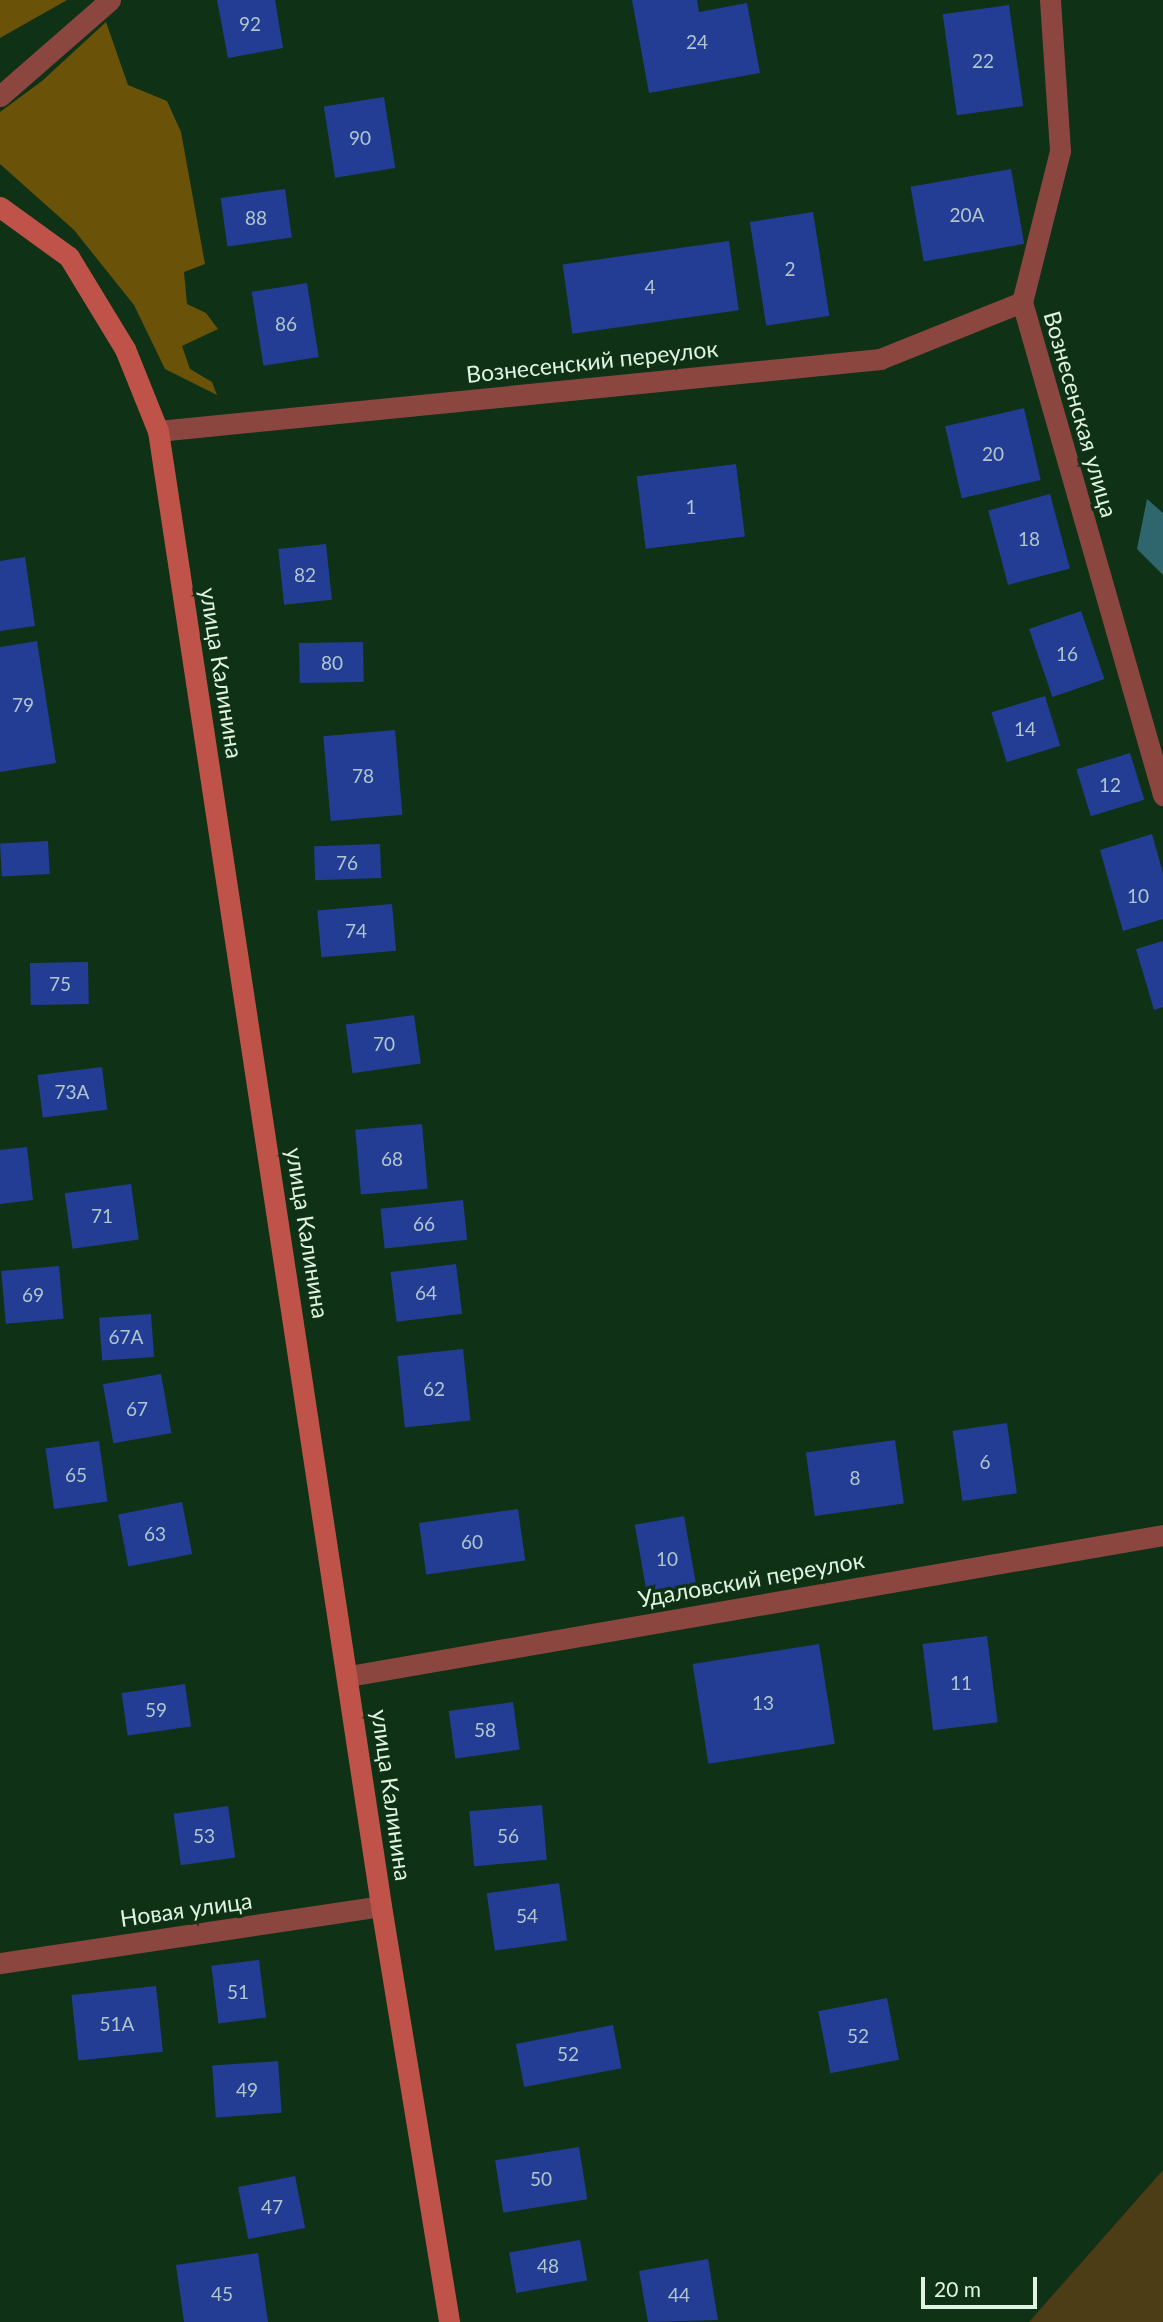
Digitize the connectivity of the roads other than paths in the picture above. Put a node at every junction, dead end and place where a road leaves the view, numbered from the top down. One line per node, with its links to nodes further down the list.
1 (110, 0): 3 (street)
2 (1049, 0): 5 (street, Вознесенская улица)
3 (0, 96)
4 (0, 207): 6 (main road, улица Калинина)
5 (1022, 302): 6 (street, Вознесенский переулок); 7 (street, Вознесенская улица)
6 (158, 431): 9 (main road, улица Калинина)
7 (1163, 795)
8 (1163, 1535): 9 (street, Удаловский переулок)
9 (349, 1676): 10 (main road, улица Калинина)
10 (381, 1906): 11 (street, Новая улица); 12 (main road, улица Калинина)
11 (0, 1963)
12 (449, 2322)

